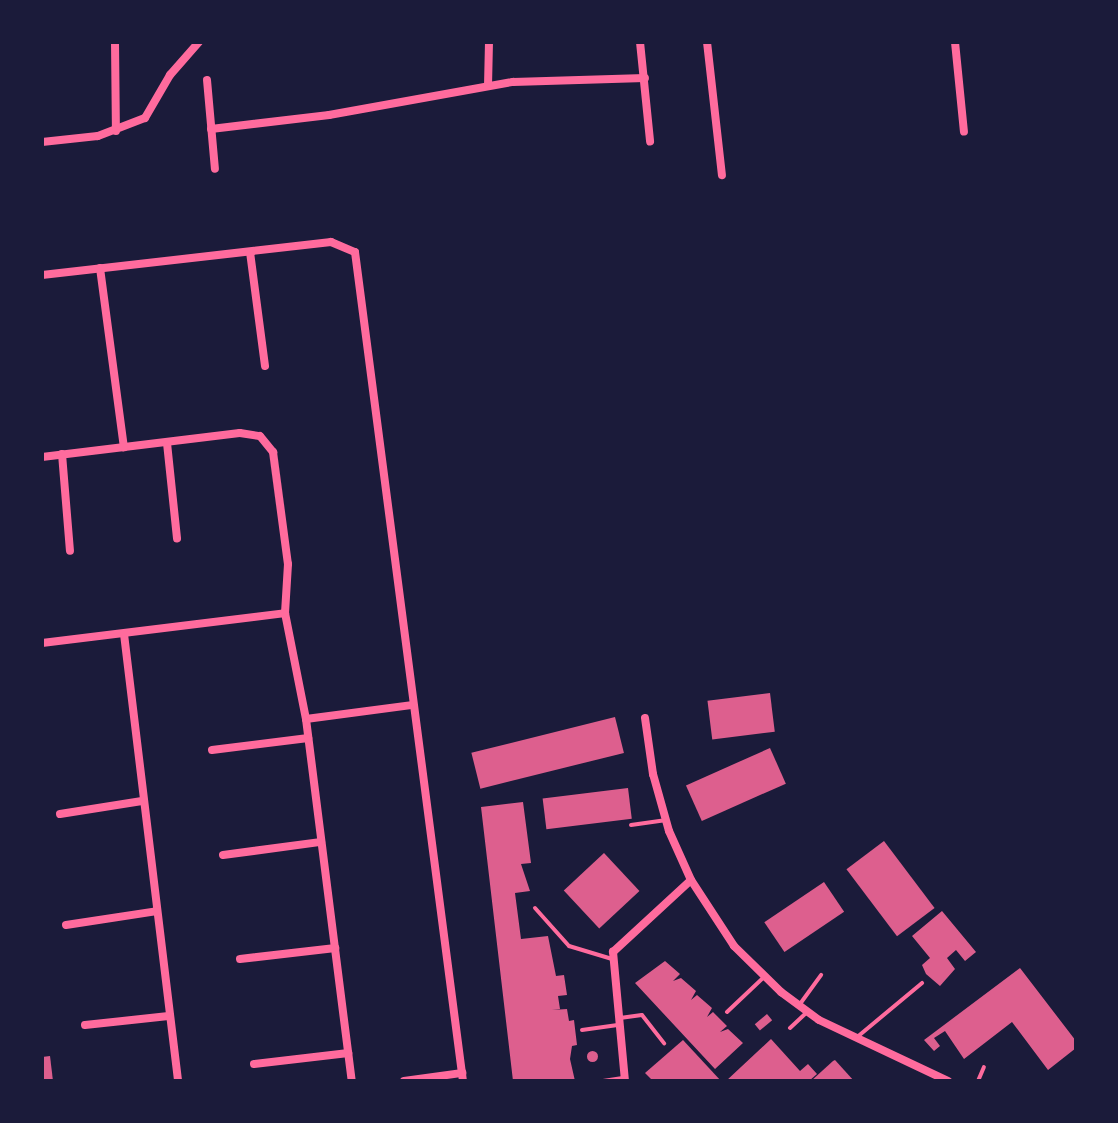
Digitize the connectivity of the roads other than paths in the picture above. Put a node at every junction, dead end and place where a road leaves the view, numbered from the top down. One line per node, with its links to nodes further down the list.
1 (115, 42): 11 (street)
2 (199, 42): 11 (street)
3 (489, 42): 9 (street)
4 (640, 42): 7 (street)
5 (707, 42): 16 (street)
6 (955, 42): 12 (street)
7 (645, 78): 9 (street); 13 (street)
8 (207, 80): 10 (street)
9 (488, 86): 10 (street)
10 (211, 129): 15 (street)
11 (116, 131): 14 (street)
12 (964, 132)
13 (650, 141)
14 (42, 142)
15 (215, 169)
16 (722, 175)
17 (250, 252): 18 (street); 20 (street); 30 (street)
18 (100, 268): 19 (street); 22 (street)
19 (42, 275)
20 (265, 366)
21 (167, 443): 22 (street); 25 (street); 27 (street)
22 (124, 447): 23 (street)
23 (62, 454): 24 (street); 26 (street)
24 (42, 457)
25 (177, 538)
26 (70, 551)
27 (285, 613): 28 (street); 32 (street)
28 (124, 634): 29 (street); 35 (street)
29 (42, 643)
30 (413, 705): 32 (street); 65 (street)
31 (645, 718): 37 (street)
32 (306, 719): 33 (street)
33 (308, 738): 34 (street); 39 (street)
34 (212, 750)
35 (142, 801): 36 (street); 43 (street)
36 (60, 814)
37 (665, 820): 38 (lane); 41 (street)
38 (631, 825)
39 (321, 842): 40 (street); 45 (street)
40 (223, 855)
41 (691, 880): 47 (street); 49 (street)
42 (535, 908): 47 (lane)
43 (157, 911): 44 (street); 54 (street)
44 (66, 925)
45 (335, 948): 46 (street); 61 (street)
46 (240, 959)
47 (612, 959): 55 (street)
48 (821, 975): 51 (lane)
49 (764, 977): 51 (street); 52 (lane)
50 (922, 983): 59 (lane)
51 (798, 1006): 53 (street)
52 (727, 1012)
53 (807, 1012): 57 (lane); 59 (street)
54 (169, 1016): 56 (street); 67 (street)
55 (618, 1021): 58 (lane); 60 (lane); 66 (street)
56 (85, 1025)
57 (790, 1028)
58 (582, 1030)
59 (853, 1039): 64 (street)
60 (664, 1043)
61 (348, 1053): 62 (street); 68 (street)
62 (254, 1064)
63 (984, 1067): 73 (lane)
64 (933, 1074): 71 (street); 72 (street)
65 (463, 1077): 69 (street)
66 (625, 1080): 70 (lane)
67 (178, 1081)
68 (352, 1081)
69 (404, 1081)
70 (603, 1081)
71 (925, 1081)
72 (948, 1081)
73 (978, 1081)

